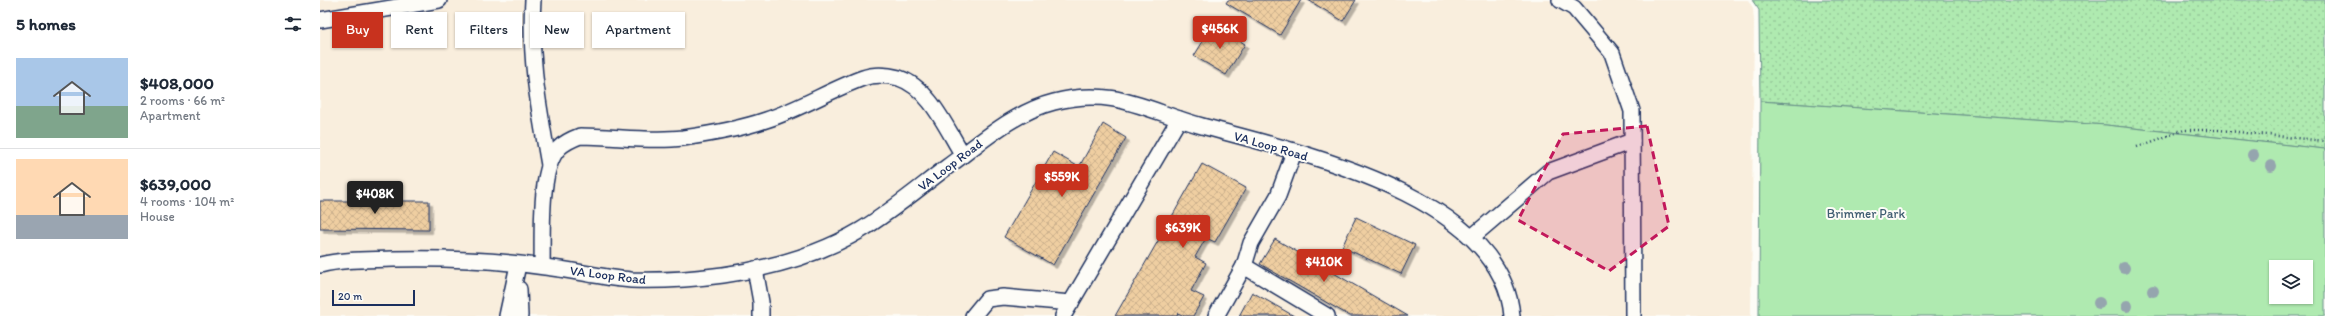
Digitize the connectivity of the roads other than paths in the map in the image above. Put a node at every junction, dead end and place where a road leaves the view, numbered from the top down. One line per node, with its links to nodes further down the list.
1 (439, 0): 4 (lane)
2 (532, 0): 9 (lane)
3 (1560, 0): 6 (lane)
4 (320, 20)
5 (1179, 119): 7 (lane, VA Loop Road); 8 (lane, VA Loop Road); 16 (lane)
6 (1632, 141): 10 (lane); 25 (lane)
7 (1294, 152): 10 (lane, VA Loop Road); 14 (lane)
8 (963, 155): 9 (lane); 15 (lane, VA Loop Road)
9 (549, 165): 13 (lane)
10 (1472, 237): 24 (lane, VA Loop Road)
11 (320, 265): 12 (lane, VA Loop Road)
12 (518, 265): 13 (lane, VA Loop Road); 17 (lane); 18 (lane)
13 (542, 266): 15 (lane, VA Loop Road)
14 (1244, 266): 22 (lane); 23 (lane)
15 (755, 269): 19 (lane)
16 (1071, 302): 20 (lane); 21 (lane)
17 (507, 316)
18 (520, 316)
19 (761, 316)
20 (973, 316)
21 (1063, 316)
22 (1216, 316)
23 (1327, 316)
24 (1512, 316)
25 (1634, 316)

